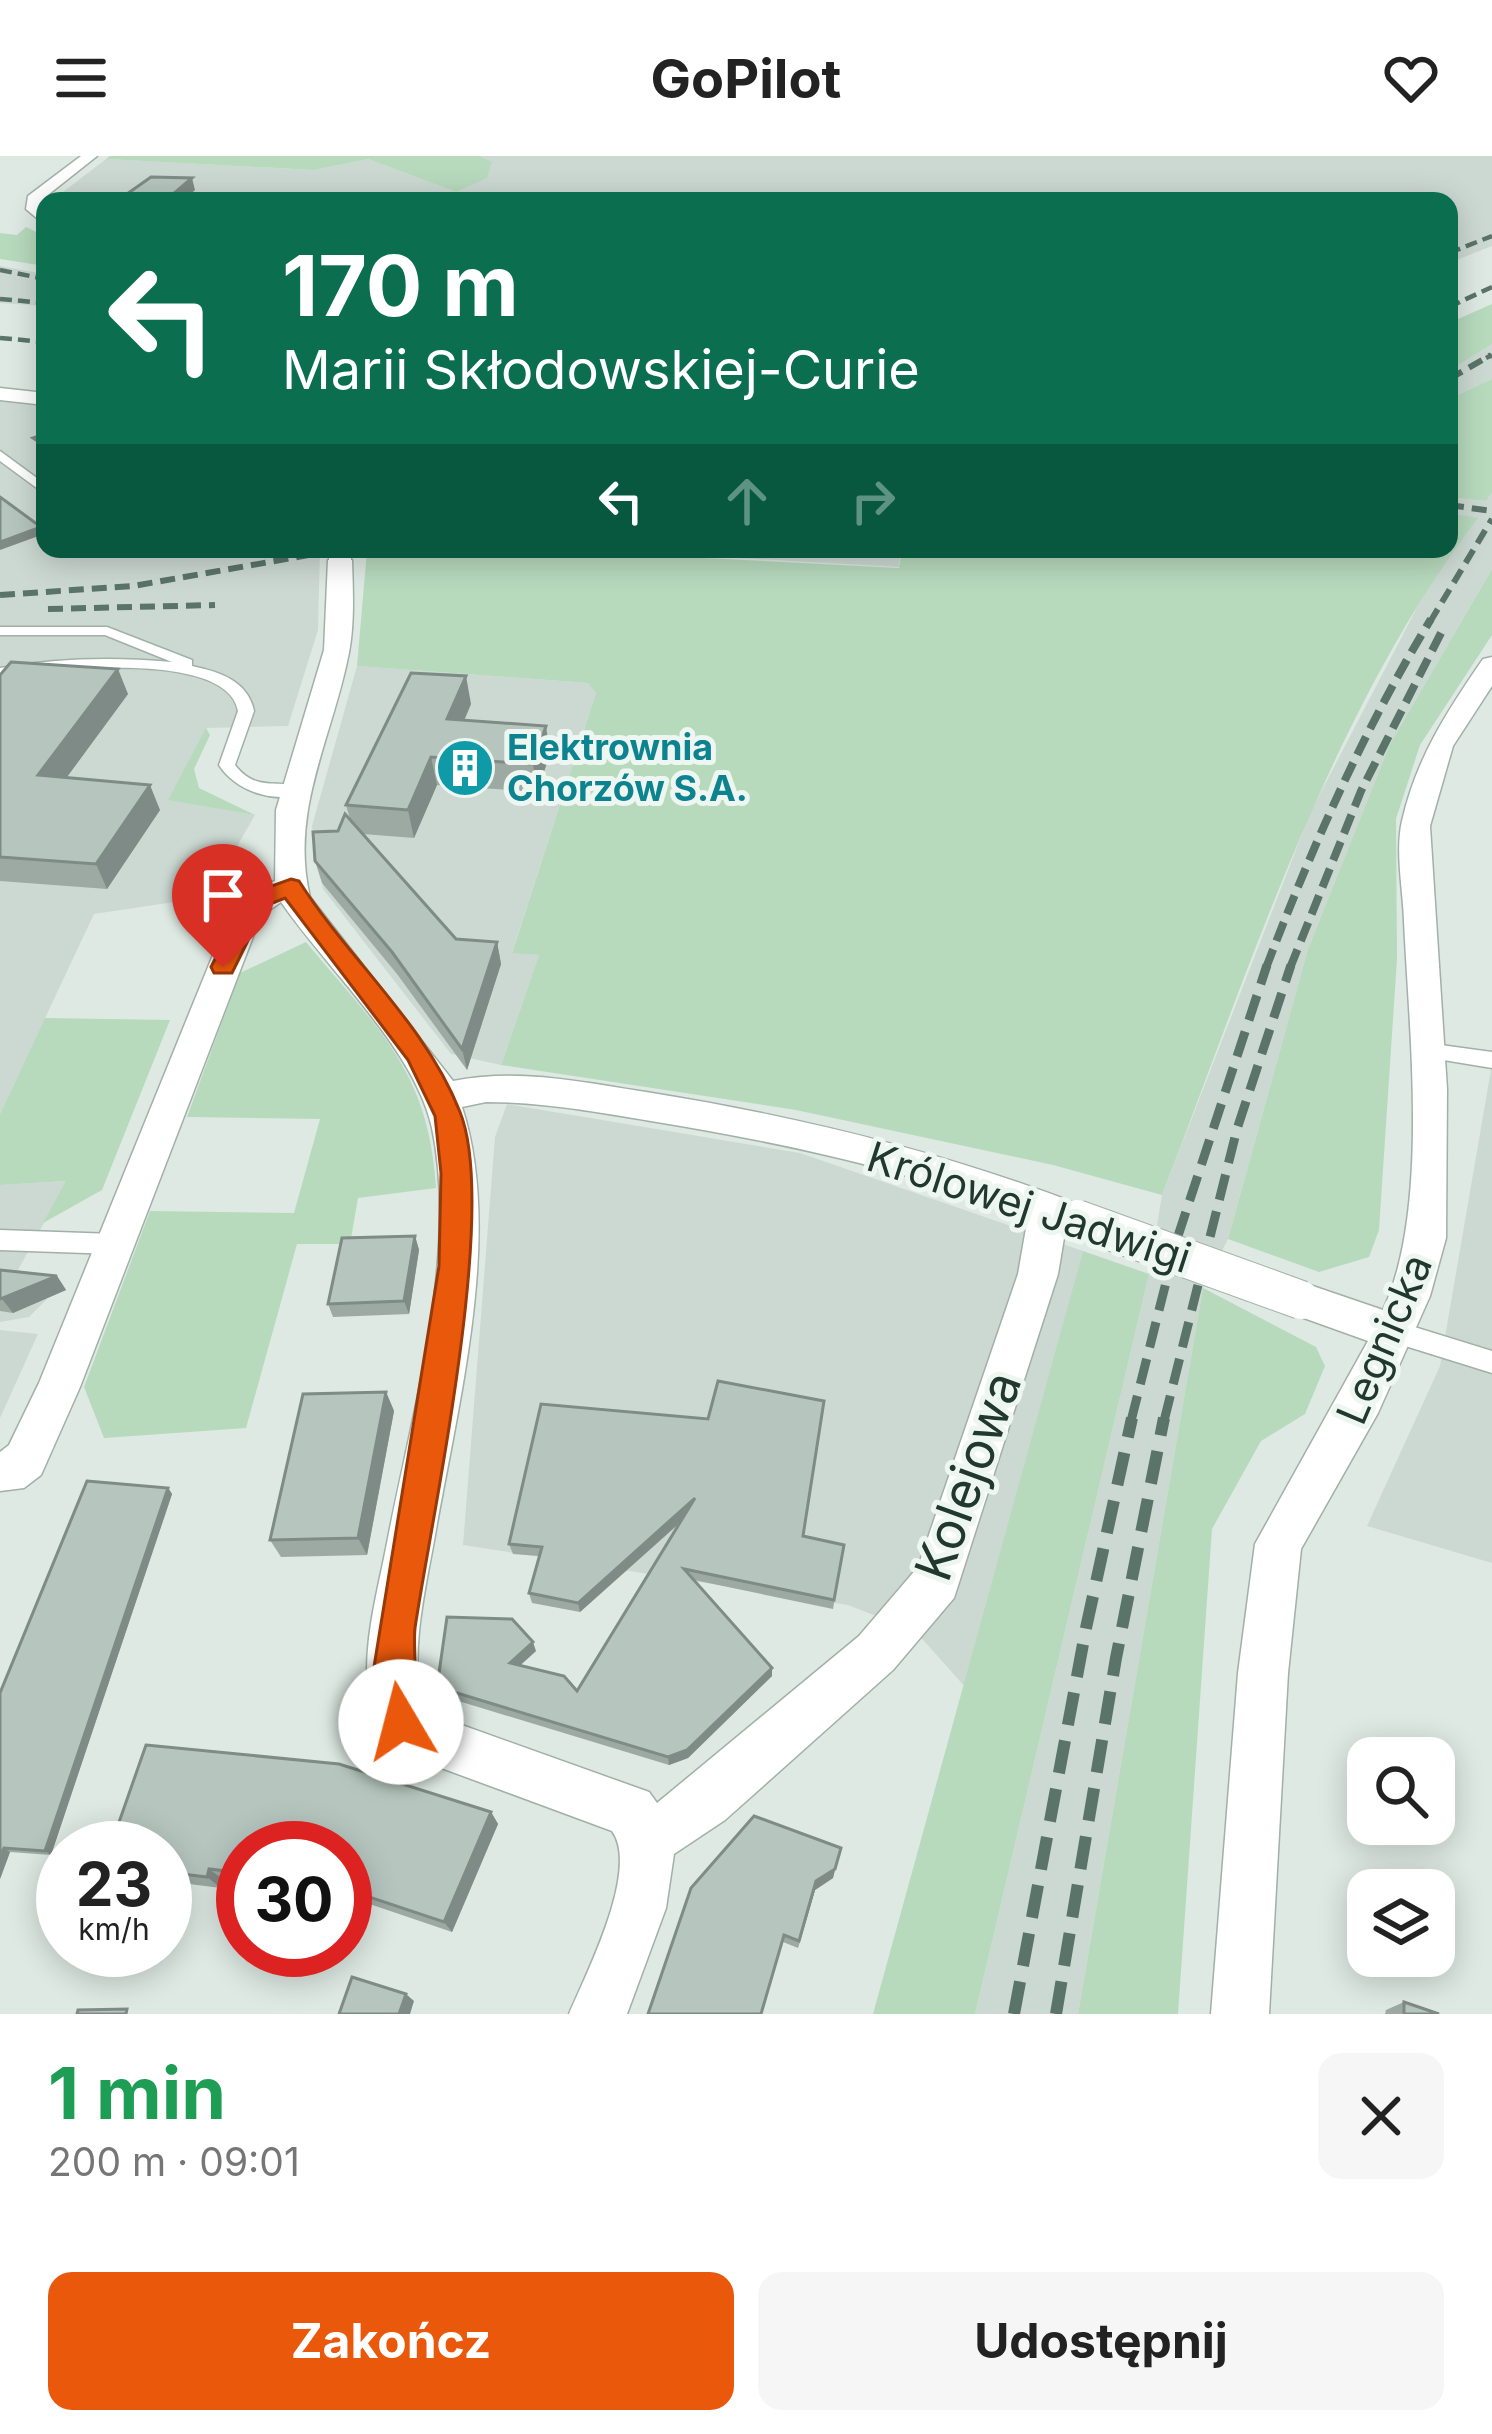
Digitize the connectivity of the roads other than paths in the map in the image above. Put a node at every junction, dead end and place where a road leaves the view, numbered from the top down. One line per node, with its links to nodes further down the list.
1 (90, 156): 2 (street)
2 (43, 192)
3 (0, 394): 4 (street)
4 (36, 398)
5 (0, 454): 6 (lane)
6 (36, 483)
7 (340, 558): 12 (street)
8 (0, 631): 10 (lane)
9 (1492, 664): 14 (street, Legnicka)
10 (199, 668): 11 (lane); 12 (lane)
11 (0, 674)
12 (298, 790): 13 (street)
13 (291, 886): 16 (street); 19 (street)
14 (1426, 1051): 15 (lane); 20 (street, Legnicka)
15 (1492, 1060)
16 (443, 1097): 17 (street, Królowej Jadwigi); 23 (street)
17 (1063, 1215): 20 (street, Królowej Jadwigi, bridge); 23 (street, Kolejowa)
18 (0, 1240): 19 (lane)
19 (115, 1244): 22 (street)
20 (1395, 1332): 21 (lane); 25 (street, Legnicka)
21 (1492, 1362)
22 (8, 1473)
23 (651, 1838): 24 (street)
24 (598, 2014)
25 (1240, 2014)

